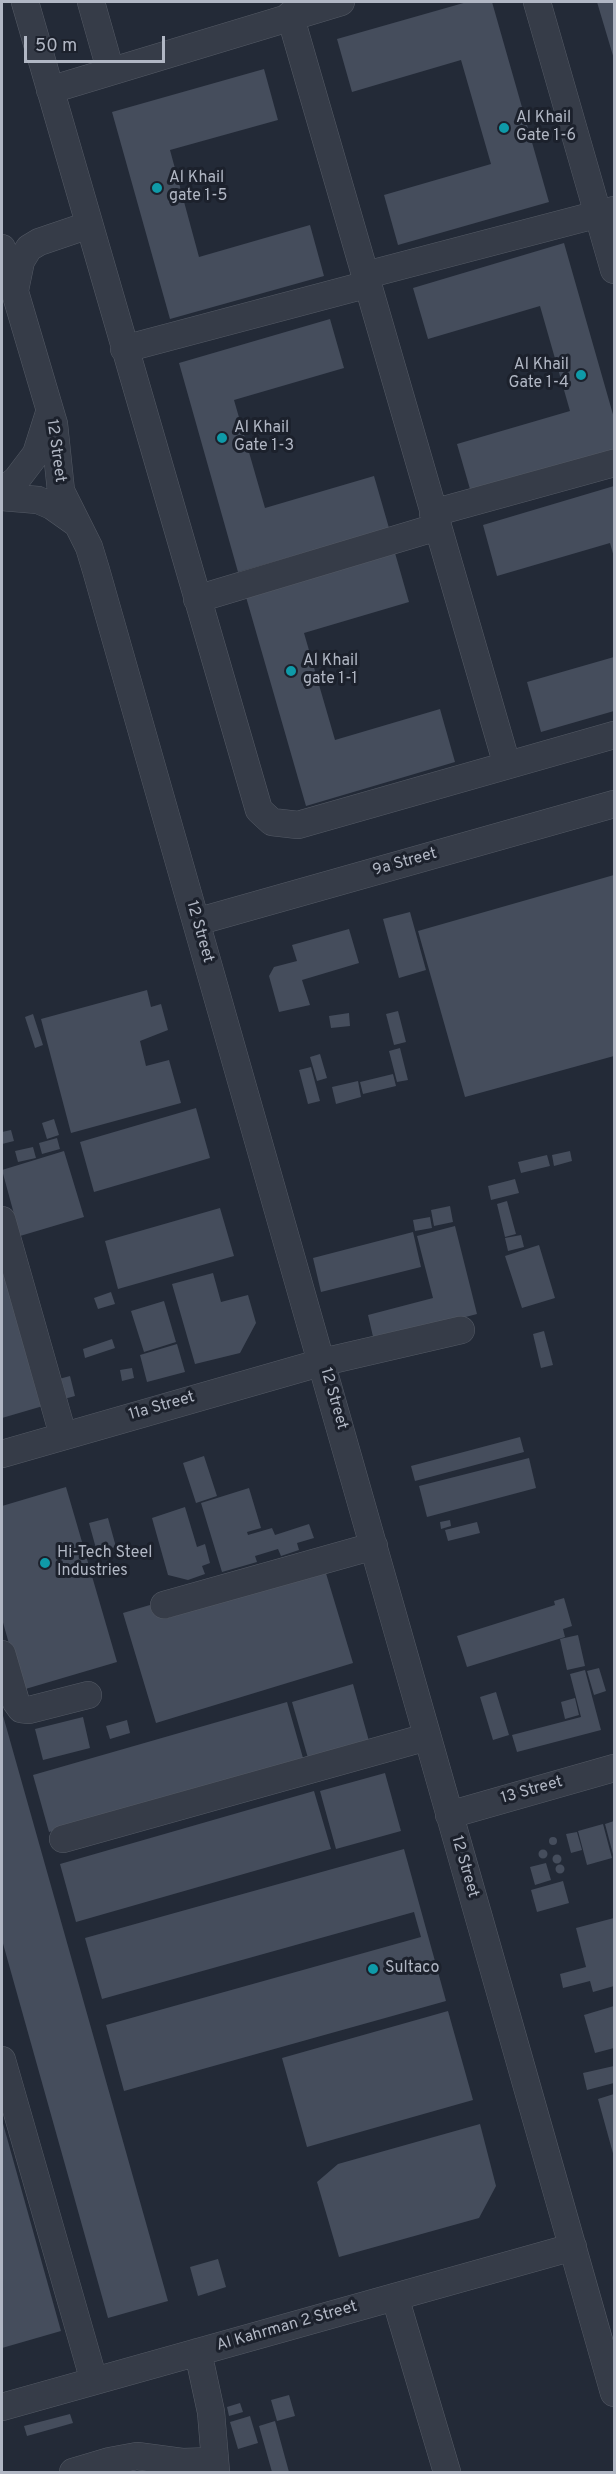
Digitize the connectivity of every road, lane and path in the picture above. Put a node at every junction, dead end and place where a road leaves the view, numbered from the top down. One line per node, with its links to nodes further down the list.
1 (25, 2): 7 (street)
2 (91, 2): 6 (street)
3 (341, 2): 5 (street)
4 (537, 2): 8 (street)
5 (290, 15): 6 (street); 12 (street)
6 (110, 69): 7 (street)
7 (50, 90): 9 (street)
8 (607, 212): 11 (street); 12 (street)
9 (89, 225): 13 (street); 14 (street)
10 (2, 248): 13 (street, 12 Street)
11 (615, 270)
12 (367, 279): 14 (street); 19 (street)
13 (14, 293): 15 (street, 12 Street)
14 (123, 349): 21 (street)
15 (49, 409): 17 (street, 12 Street); 20 (street, 12 Street)
16 (615, 463): 19 (street)
17 (2, 492)
18 (2, 497): 20 (street)
19 (435, 520): 21 (street); 23 (street)
20 (77, 524): 25 (street, 12 Street)
21 (197, 599): 23 (street)
22 (615, 735): 23 (street)
23 (507, 765)
24 (615, 804): 25 (street, 9a Street)
25 (196, 922): 28 (street, 12 Street)
26 (2, 1220): 29 (street)
27 (461, 1330): 28 (street, 11a Street)
28 (323, 1362): 29 (street, 11a Street); 31 (street, 12 Street)
29 (63, 1435): 30 (street, 11a Street)
30 (2, 1454)
31 (374, 1546): 32 (street); 35 (street, 12 Street)
32 (164, 1605)
33 (2, 1654): 34 (street)
34 (88, 1695)
35 (427, 1737): 37 (street, 12 Street); 38 (street)
36 (615, 1768): 37 (street, 13 Street)
37 (449, 1815): 40 (street, 12 Street)
38 (63, 1839)
39 (2, 2060): 43 (street)
40 (573, 2247): 41 (street, Al Kahrman 2 Street); 44 (street, 12 Street)
41 (395, 2297): 42 (street, Al Kahrman 2 Street); 48 (street)
42 (198, 2352): 43 (street, Al Kahrman 2 Street); 46 (street)
43 (94, 2381): 45 (street, Al Kahrman 2 Street)
44 (615, 2393)
45 (2, 2407)
46 (216, 2467): 47 (street)
47 (74, 2472)
48 (447, 2472)

